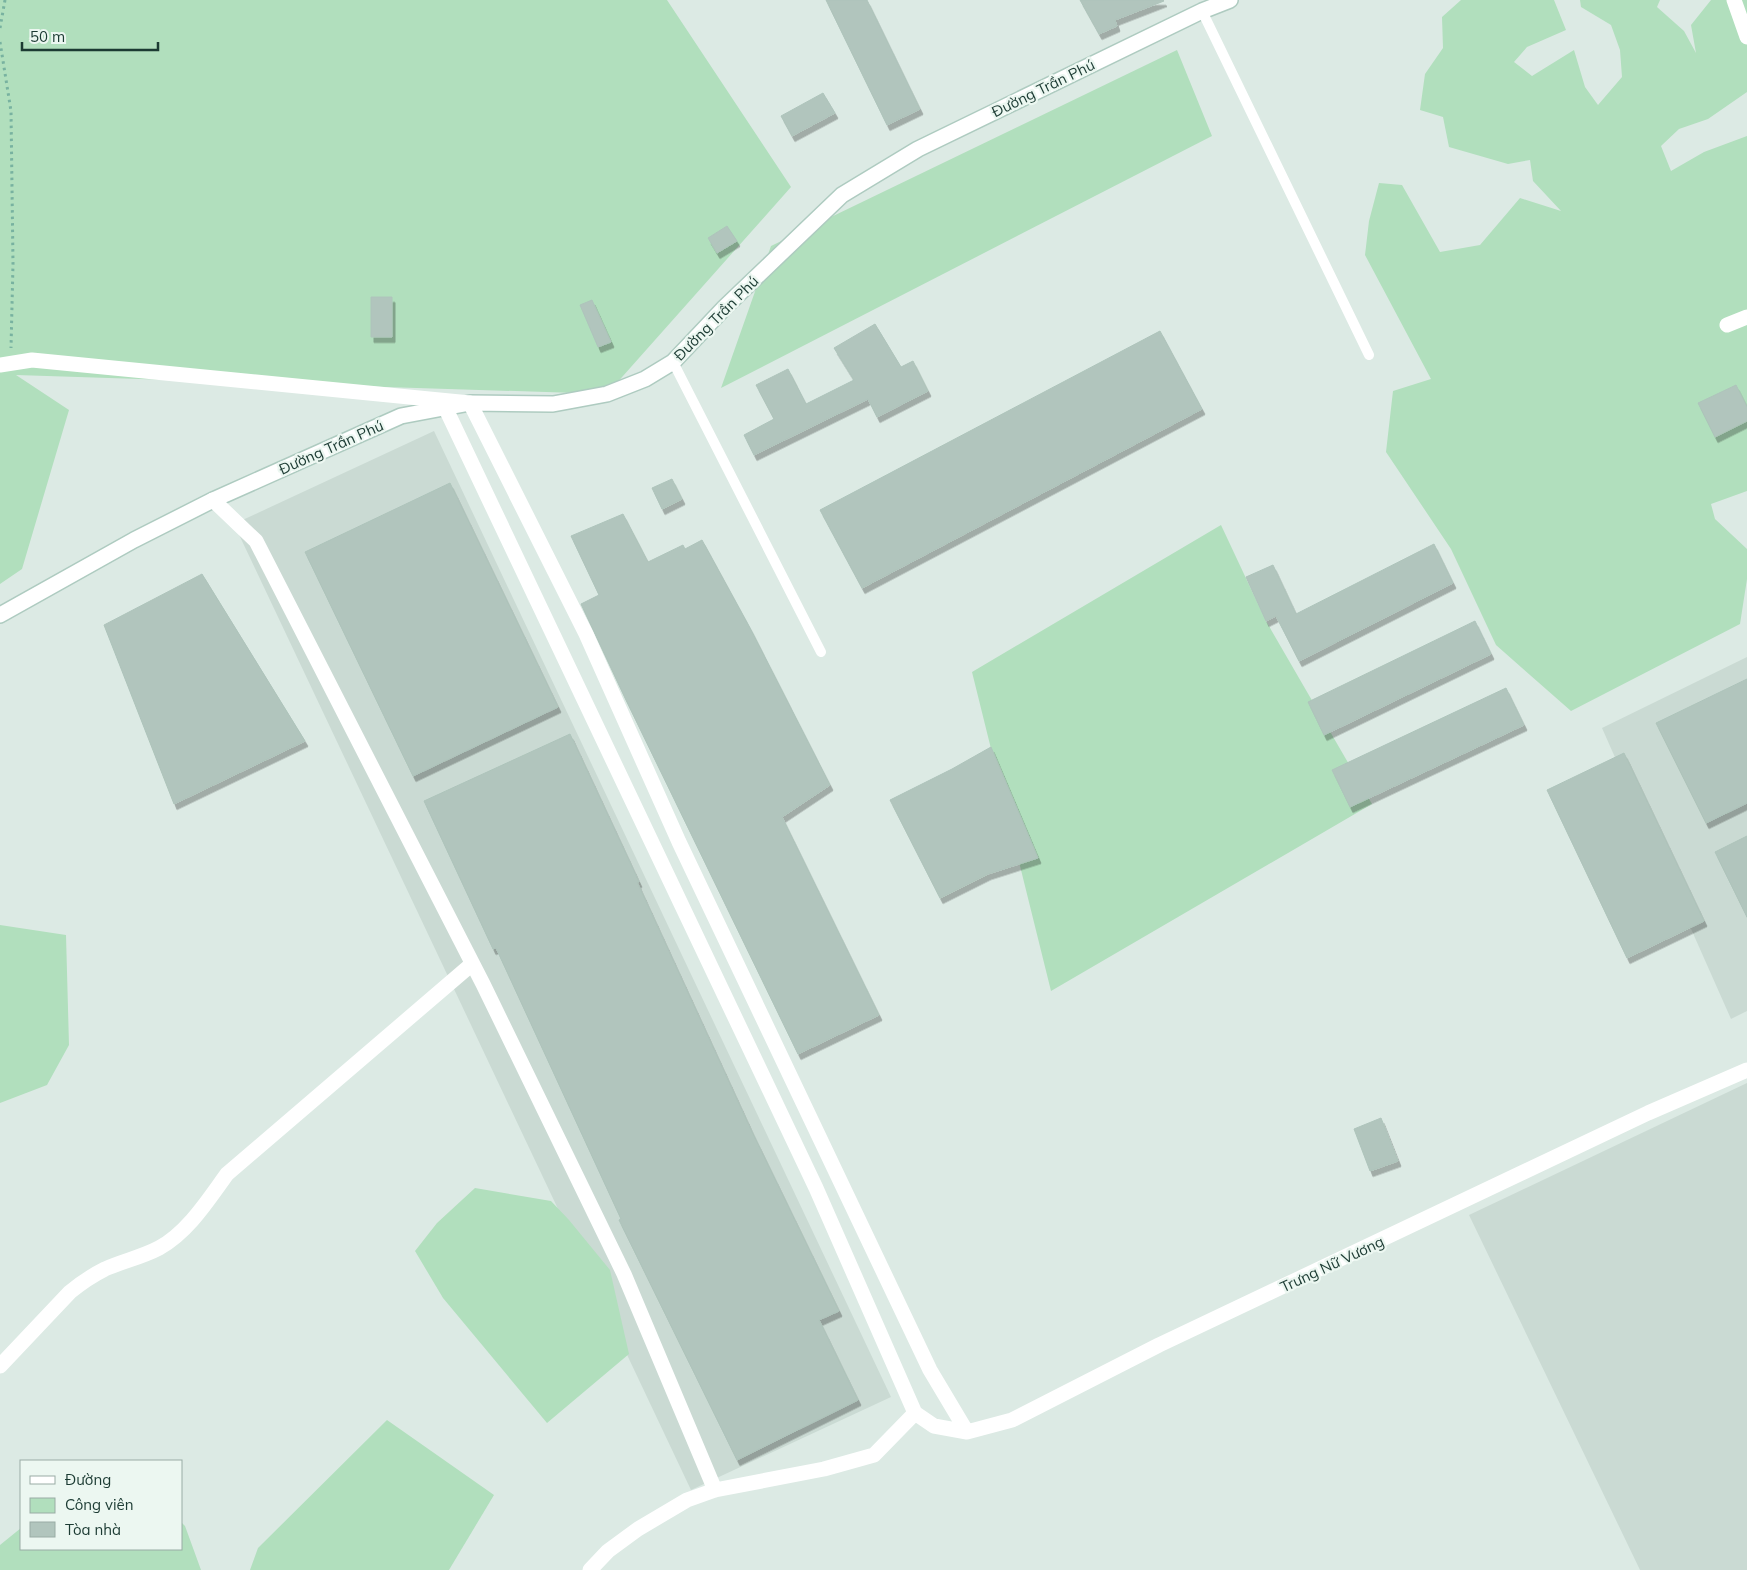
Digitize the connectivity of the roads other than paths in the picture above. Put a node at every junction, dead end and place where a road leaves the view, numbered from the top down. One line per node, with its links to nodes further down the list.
1 (1230, 0): 3 (street, Đường Trần Phú)
2 (1734, 0): 4 (street)
3 (1202, 11): 7 (lane); 8 (street, Đường Trần Phú)
4 (1747, 37)
5 (1747, 318): 6 (street)
6 (1727, 325)
7 (1369, 355)
8 (674, 362): 10 (street, Đường Trần Phú); 14 (lane)
9 (5, 364): 10 (street)
10 (470, 403): 11 (street, Đường Trần Phú); 19 (street)
11 (445, 407): 12 (street, Đường Trần Phú); 18 (street)
12 (213, 500): 13 (street, Đường Trần Phú); 15 (street)
13 (0, 615)
14 (821, 652)
15 (472, 964): 17 (street); 20 (street)
16 (1747, 1070): 19 (street, Trưng Nữ Vương)
17 (0, 1366)
18 (916, 1413): 19 (street, Trưng Nữ Vương); 20 (street)
19 (966, 1432)
20 (715, 1490): 21 (street)
21 (590, 1570)

